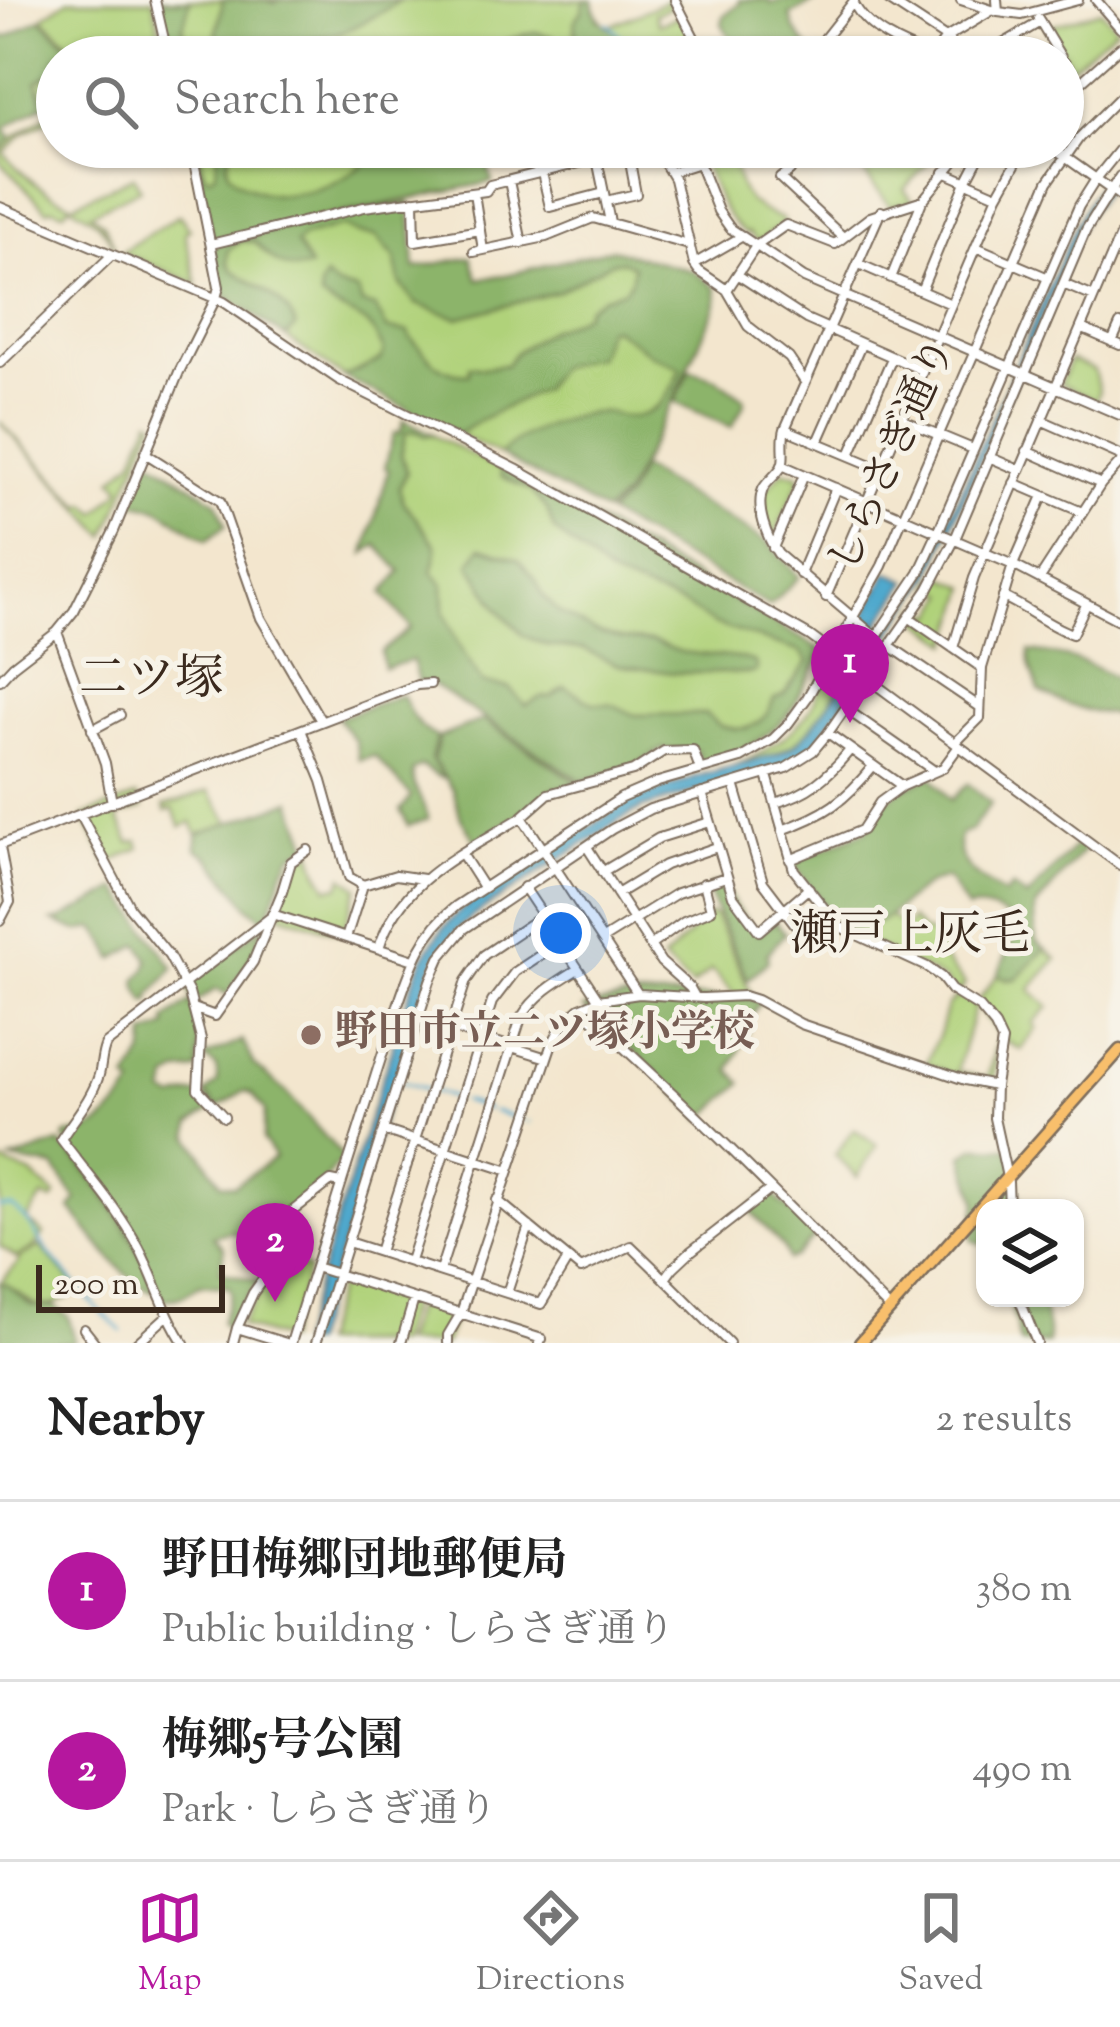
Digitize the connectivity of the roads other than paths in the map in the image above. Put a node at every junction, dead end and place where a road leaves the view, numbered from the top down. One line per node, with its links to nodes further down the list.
1 (155, 0): 12 (street)
2 (675, 0): 13 (street)
3 (888, 0): 16 (street)
4 (961, 0): 9 (street)
5 (997, 0): 9 (street)
6 (1078, 0): 10 (street)
7 (1096, 0): 11 (street)
8 (854, 1): 14 (street); 15 (street)
9 (995, 11): 10 (street); 17 (street)
10 (1037, 18): 18 (street); 19 (street)
11 (1120, 28)
12 (163, 36)
13 (693, 36)
14 (826, 36)
15 (888, 36)
16 (943, 36)
17 (950, 36)
18 (1011, 36)
19 (1048, 36)
20 (1120, 47): 21 (street)
21 (1084, 77)
22 (1120, 98): 23 (street, しらさぎ通り)
23 (1084, 135)
24 (1120, 149): 42 (street)
25 (195, 168): 60 (street)
26 (562, 168): 40 (street)
27 (599, 168): 49 (street)
28 (631, 168): 49 (street)
29 (667, 168): 38 (street)
30 (683, 168): 38 (street)
31 (701, 168): 56 (street)
32 (787, 168): 57 (street)
33 (948, 168): 39 (street)
34 (973, 168): 44 (street)
35 (1013, 168): 47 (street)
36 (1057, 168): 65 (street, しらさぎ通り)
37 (1081, 168): 42 (street)
38 (671, 172): 61 (street)
39 (944, 172): 44 (street); 51 (street)
40 (542, 173): 43 (street); 49 (street)
41 (1120, 176): 45 (street)
42 (1096, 179): 45 (street); 69 (street)
43 (509, 181): 46 (street); 59 (street)
44 (966, 182): 47 (street); 73 (street)
45 (1109, 188): 48 (street); 71 (street)
46 (474, 193): 50 (street); 55 (street)
47 (998, 195): 63 (street)
48 (1120, 196)
49 (605, 197): 54 (street)
50 (414, 200): 55 (street); 60 (street)
51 (923, 200): 53 (street); 70 (street)
52 (0, 207): 64 (street)
53 (881, 211): 57 (street); 67 (street)
54 (610, 222): 59 (street); 61 (street)
55 (480, 230): 59 (street)
56 (741, 236): 62 (street); 66 (street)
57 (842, 236): 62 (street)
58 (1119, 239): 74 (street)
59 (522, 243)
60 (211, 244): 75 (street)
61 (691, 246): 66 (street)
62 (756, 246): 68 (street); 76 (street)
63 (976, 247): 65 (street); 77 (street)
64 (112, 255): 75 (street); 86 (street)
65 (1011, 262): 69 (street); 84 (street, しらさぎ通り)
66 (694, 264): 72 (street)
67 (859, 264): 70 (street); 76 (street)
68 (738, 275): 72 (street); 80 (street)
69 (1047, 277): 87 (street)
70 (891, 278): 73 (street)
71 (1063, 284): 74 (street); 89 (street)
72 (727, 290): 90 (street)
73 (921, 291): 77 (street)
74 (1094, 297): 79 (street)
75 (216, 298): 100 (street); 131 (street)
76 (844, 298): 80 (street); 81 (street)
77 (951, 304): 81 (street)
78 (1120, 324): 82 (street)
79 (1081, 328): 82 (street); 91 (street)
80 (830, 331): 83 (street); 90 (street)
81 (937, 337): 84 (street); 88 (street)
82 (1116, 343)
83 (861, 344): 85 (street); 97 (street)
84 (973, 352): 87 (street); 96 (street, しらさぎ通り)
85 (892, 357): 88 (street); 101 (street)
86 (0, 363)
87 (1008, 368): 89 (street); 98 (street)
88 (922, 370): 93 (street)
89 (1025, 374): 91 (street); 102 (street)
90 (805, 383): 95 (street)
91 (1055, 388): 92 (street); 94 (street)
92 (1120, 415)
93 (902, 419): 96 (street); 105 (street)
94 (1041, 420): 99 (street); 103 (street)
95 (785, 429): 97 (street); 104 (street)
96 (938, 434): 98 (street); 114 (street, しらさぎ通り)
97 (818, 442): 101 (street)
98 (973, 449): 115 (street)
99 (1027, 452): 106 (street); 109 (street)
100 (145, 453): 128 (street); 139 (street)
101 (850, 455): 105 (street)
102 (989, 457): 106 (street); 116 (street)
103 (1120, 459): 109 (street)
104 (782, 466): 107 (street); 117 (street)
105 (881, 469): 112 (street)
106 (1019, 470): 108 (street)
107 (804, 475): 110 (street); 117 (street)
108 (1014, 484): 111 (street); 118 (street)
109 (1101, 484): 113 (street)
110 (836, 488): 112 (street); 120 (street)
111 (1043, 496): 113 (street); 119 (street)
112 (867, 502): 114 (street); 122 (street)
113 (1082, 512): 121 (street)
114 (903, 517): 115 (street); 125 (street, しらさぎ通り)
115 (938, 532): 116 (street); 125 (street)
116 (955, 539): 118 (street); 126 (street)
117 (773, 548): 120 (street)
118 (985, 552): 119 (street); 130 (street)
119 (1013, 565): 121 (street); 123 (street)
120 (800, 574): 122 (street)
121 (1040, 578): 124 (street)
122 (826, 597): 125 (street)
123 (1003, 598): 124 (street); 132 (street)
124 (1086, 605): 127 (street)
125 (853, 618): 131 (street, しらさぎ通り)
126 (910, 618): 129 (street); 130 (street)
127 (1120, 621)
128 (57, 632): 134 (street); 140 (street)
129 (890, 646): 133 (street); 136 (street)
130 (953, 648): 132 (street)
131 (833, 651): 133 (street); 146 (street, しらさぎ通り)
132 (982, 668): 136 (street)
133 (867, 676): 137 (street); 143 (street)
134 (0, 680)
135 (430, 684): 139 (street)
136 (981, 708): 143 (street)
137 (846, 709): 142 (street); 147 (street)
138 (119, 715): 140 (street)
139 (321, 721): 141 (street)
140 (92, 730): 152 (street)
141 (301, 730): 152 (street); 171 (street)
142 (828, 733): 144 (street); 148 (street)
143 (957, 744): 147 (street); 166 (street)
144 (850, 750): 145 (street); 153 (street)
145 (873, 766): 150 (street); 157 (street)
146 (700, 769): 155 (street); 162 (street, しらさぎ通り)
147 (934, 771): 150 (street)
148 (767, 775): 149 (street); 153 (street)
149 (734, 784): 151 (street); 176 (street)
150 (902, 786): 164 (street)
151 (702, 793): 156 (street); 159 (street)
152 (112, 802): 154 (street)
153 (775, 803): 157 (street)
154 (80, 814): 158 (street); 189 (street)
155 (522, 817): 162 (street); 163 (street)
156 (710, 822): 160 (street); 167 (street)
157 (782, 830): 164 (street)
158 (0, 846): 179 (street)
159 (587, 847): 165 (street); 167 (street)
160 (718, 848): 168 (street); 175 (street)
161 (308, 850): 177 (street)
162 (544, 850): 165 (street); 172 (street, しらさぎ通り)
163 (462, 854): 169 (street); 172 (street)
164 (790, 860): 174 (street)
165 (554, 865): 173 (street); 183 (street)
166 (1120, 865)
167 (602, 872): 175 (street)
168 (726, 877): 170 (street); 176 (street)
169 (423, 879): 171 (street); 186 (street)
170 (704, 883): 180 (street); 185 (street)
171 (363, 885): 182 (street)
172 (483, 887): 187 (street, しらさぎ通り)
173 (524, 887): 178 (street); 195 (street)
174 (809, 888): 176 (street); 201 (street)
175 (617, 895): 180 (street)
176 (783, 909): 181 (street)
177 (272, 916): 182 (street); 189 (street); 193 (street)
178 (542, 916): 184 (street); 196 (street)
179 (0, 920)
180 (634, 920): 183 (street); 185 (street)
181 (795, 924)
182 (346, 938): 186 (street)
183 (603, 939): 190 (street)
184 (560, 942): 188 (street); 197 (street)
185 (651, 945): 191 (street)
186 (379, 948): 187 (street)
187 (414, 960): 209 (street, しらさぎ通り)
188 (578, 968): 192 (street); 198 (street)
189 (184, 985): 193 (street); 228 (street)
190 (639, 994): 191 (street); 192 (street)
191 (695, 996): 201 (street)
192 (599, 1000): 194 (street)
193 (194, 1008): 202 (street)
194 (580, 1008): 200 (street); 210 (street)
195 (419, 1018): 196 (street); 203 (street)
196 (451, 1028): 197 (street); 204 (street)
197 (480, 1037): 198 (street); 205 (street)
198 (511, 1047): 200 (street); 206 (street)
199 (1120, 1050): 208 (main road)
200 (547, 1058): 207 (street)
201 (995, 1086): 208 (street)
202 (224, 1117)
203 (383, 1130): 204 (street); 214 (street)
204 (414, 1140): 205 (street); 215 (street)
205 (446, 1151): 206 (street); 217 (street)
206 (476, 1161): 207 (street); 219 (street)
207 (509, 1171): 212 (street)
208 (1007, 1178): 211 (street); 226 (main road)
209 (341, 1183): 218 (street, しらさぎ通り); 229 (street)
210 (771, 1189): 221 (street); 226 (street)
211 (1008, 1199)
212 (497, 1200): 213 (street); 222 (street)
213 (529, 1226): 216 (street); 223 (street)
214 (348, 1242): 215 (street); 220 (street)
215 (379, 1252): 217 (street)
216 (568, 1259): 221 (street); 223 (street)
217 (410, 1262): 219 (street)
218 (318, 1268): 220 (street); 237 (street, しらさぎ通り)
219 (440, 1271): 222 (street)
220 (336, 1274): 224 (street); 238 (street)
221 (665, 1279): 241 (street)
222 (470, 1282): 223 (street); 227 (street)
223 (507, 1293)
224 (415, 1299): 227 (street); 239 (street)
225 (1022, 1307): 243 (street)
226 (890, 1309): 242 (main road)
227 (461, 1313): 232 (street); 240 (street)
228 (168, 1315): 233 (street); 235 (street)
229 (237, 1328): 231 (street); 236 (street)
230 (84, 1329): 234 (street)
231 (256, 1339): 237 (street)
232 (541, 1341)
233 (139, 1342)
234 (95, 1343)
235 (184, 1343)
236 (233, 1343)
237 (289, 1343)
238 (316, 1343)
239 (400, 1343)
240 (448, 1343)
241 (729, 1343)
242 (860, 1343)
243 (1037, 1343)

